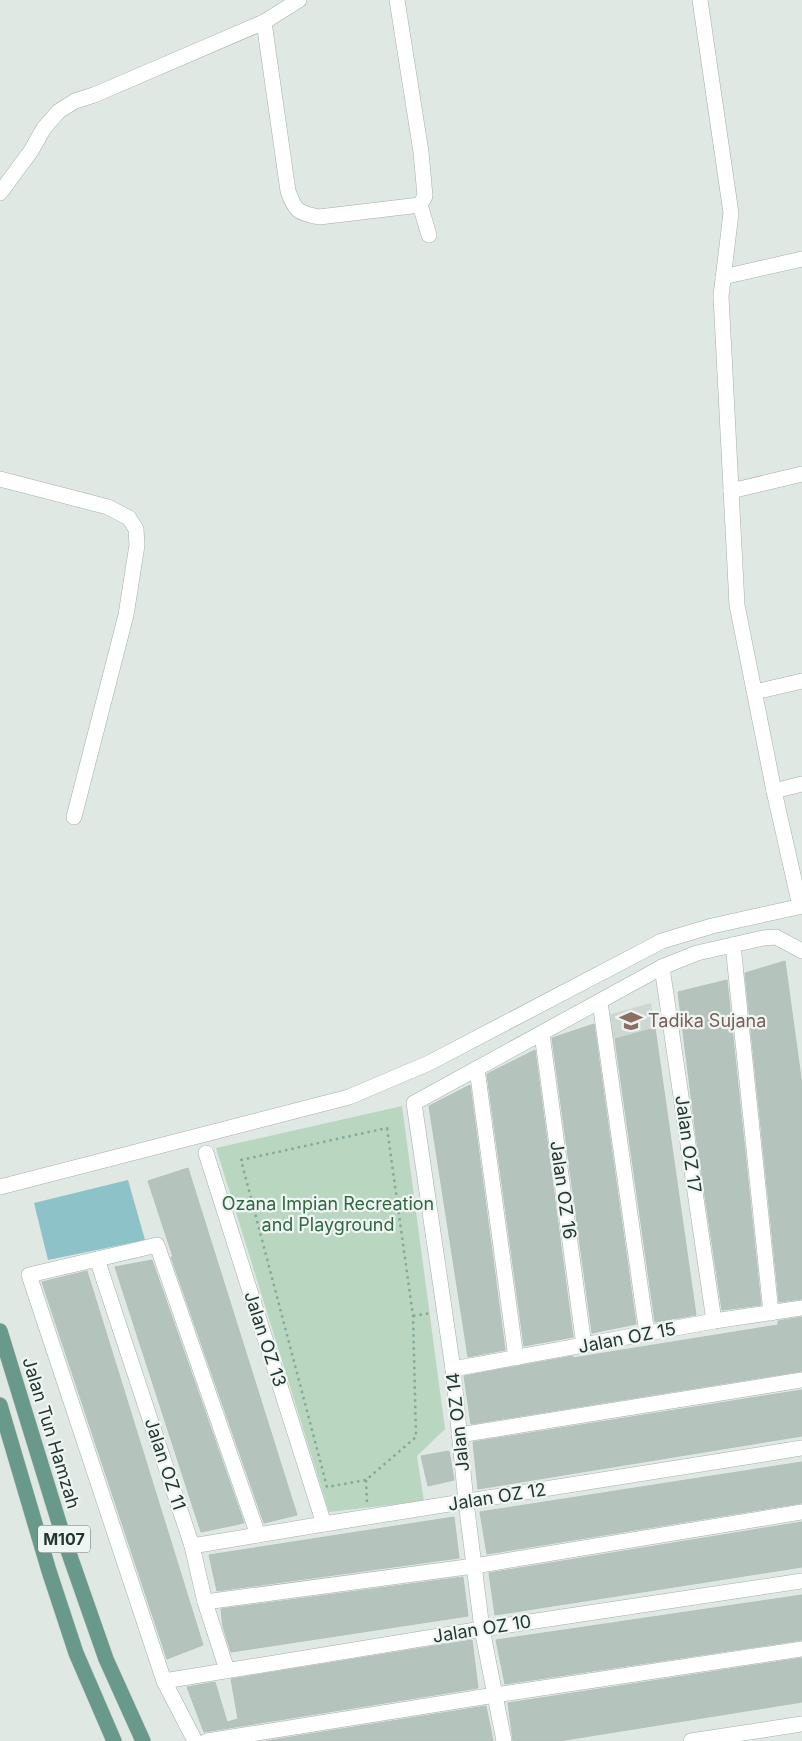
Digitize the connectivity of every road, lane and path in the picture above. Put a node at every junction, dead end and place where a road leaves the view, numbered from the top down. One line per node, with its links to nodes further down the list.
1 (299, 0): 4 (street)
2 (397, 0): 6 (street)
3 (700, 0): 9 (street)
4 (264, 22): 5 (street); 6 (street)
5 (0, 193)
6 (420, 205): 7 (street)
7 (429, 235)
8 (802, 259): 9 (street)
9 (723, 277): 12 (street)
10 (802, 474): 12 (street)
11 (0, 480): 17 (street)
12 (731, 491): 14 (street)
13 (802, 681): 14 (street)
14 (754, 692): 16 (street)
15 (802, 784): 16 (street)
16 (774, 791): 18 (street)
17 (74, 817)
18 (797, 874): 19 (street)
19 (801, 906): 27 (street)
20 (733, 945): 21 (street); 22 (street); 31 (street)
21 (801, 950)
22 (662, 967): 23 (street); 33 (street, Jalan OZ 17)
23 (600, 1002): 24 (street); 35 (street)
24 (542, 1034): 25 (street); 36 (street, Jalan OZ 16)
25 (477, 1069): 30 (street, Jalan OZ 14); 37 (street)
26 (206, 1153): 47 (street, Jalan OZ 13)
27 (0, 1187)
28 (97, 1259): 48 (street); 49 (street, Jalan OZ 11); 56 (street)
29 (802, 1308): 31 (street, Jalan OZ 15)
30 (444, 1310): 32 (path); 38 (street, Jalan OZ 14)
31 (771, 1313): 33 (street, Jalan OZ 15)
32 (413, 1316): 43 (path); 43 (path)
33 (714, 1321): 35 (street, Jalan OZ 15)
34 (0, 1331): 60 (main road, Jalan Tun Hamzah / M107)
35 (647, 1334): 36 (street, Jalan OZ 15)
36 (584, 1346): 37 (street, Jalan OZ 15)
37 (516, 1358): 38 (street, Jalan OZ 15)
38 (453, 1369): 41 (street, Jalan OZ 14)
39 (802, 1380): 41 (street)
40 (0, 1405): 59 (main road, M107)
41 (459, 1435): 44 (street, Jalan OZ 14)
42 (802, 1448): 44 (street, Jalan OZ 12)
43 (366, 1480): 46 (path)
44 (466, 1502): 46 (street, Jalan OZ 12); 50 (street, Jalan OZ 14)
45 (802, 1512): 50 (street)
46 (368, 1518): 47 (street, Jalan OZ 12)
47 (324, 1524): 48 (street, Jalan OZ 12)
48 (258, 1535): 49 (street, Jalan OZ 12)
49 (192, 1546): 52 (street, Jalan OZ 11)
50 (474, 1566): 52 (street); 53 (street, Jalan OZ 14)
51 (802, 1581): 53 (street, Jalan OZ 10)
52 (205, 1602): 55 (street, Jalan OZ 11)
53 (482, 1629): 55 (street, Jalan OZ 10); 57 (street, Jalan OZ 14)
54 (802, 1648): 57 (street)
55 (227, 1670): 56 (street, Jalan OZ 10)
56 (164, 1681): 61 (street)
57 (495, 1695): 62 (street); 63 (street, Jalan OZ 14)
58 (802, 1724): 64 (street)
59 (114, 1741)
60 (143, 1741)
61 (196, 1741)
62 (207, 1741)
63 (504, 1741)
64 (691, 1741)

